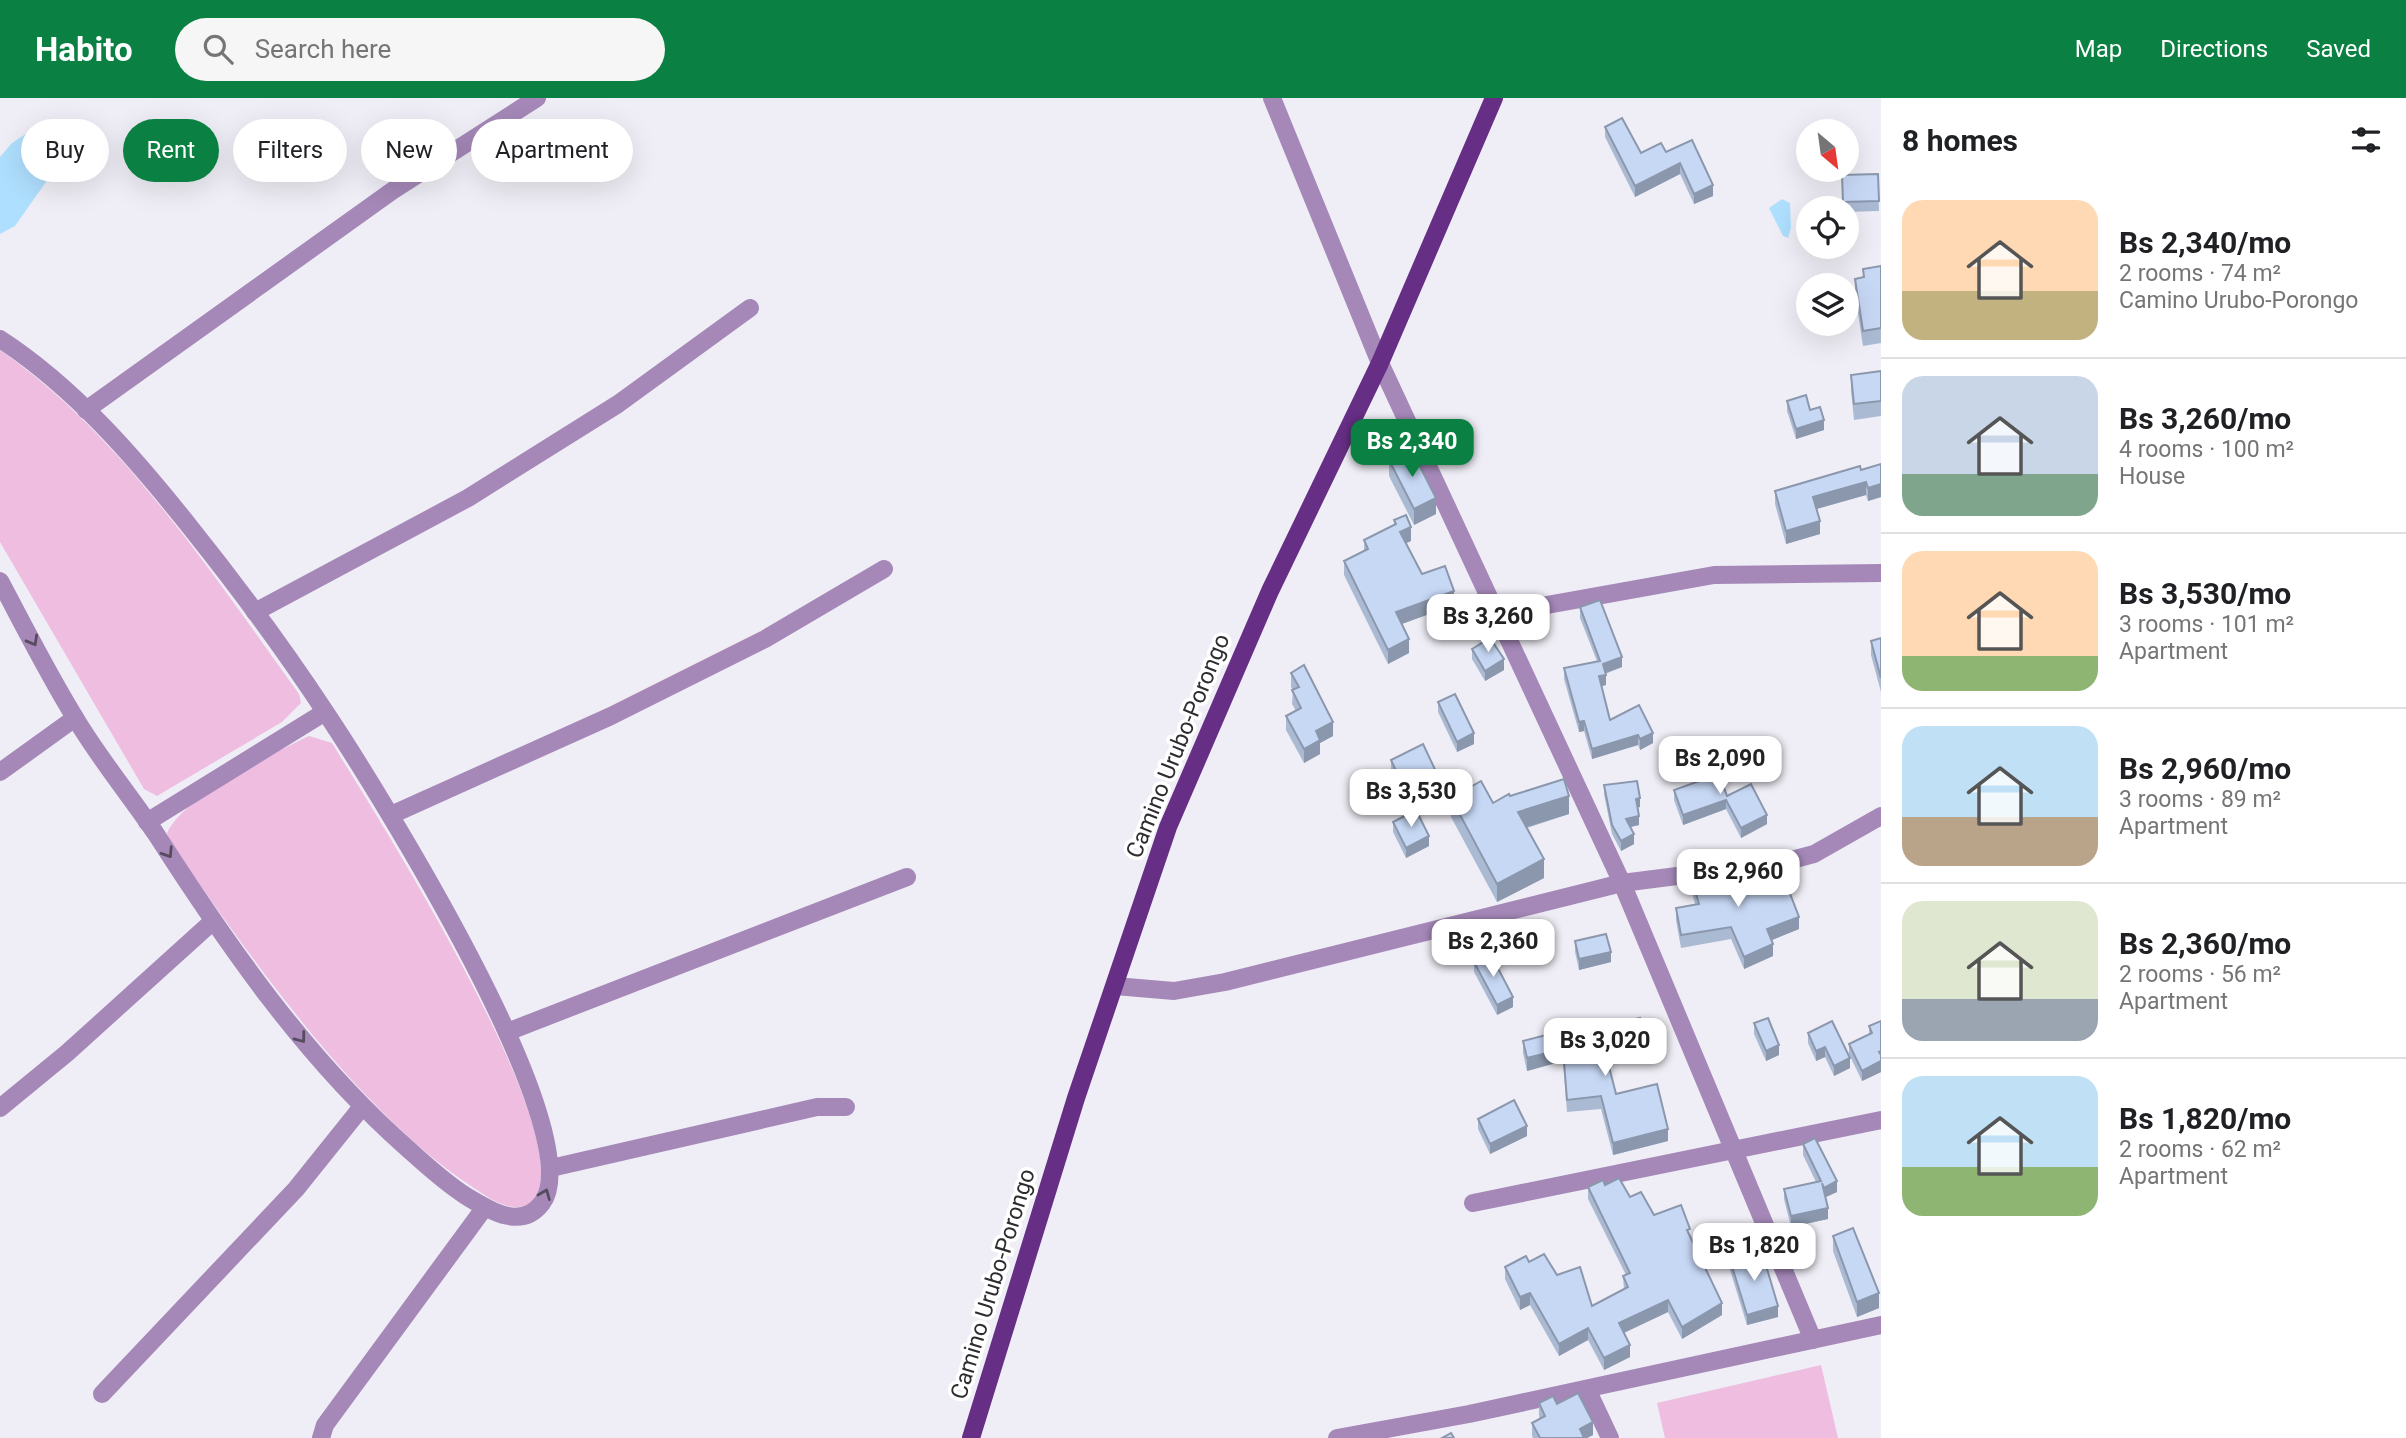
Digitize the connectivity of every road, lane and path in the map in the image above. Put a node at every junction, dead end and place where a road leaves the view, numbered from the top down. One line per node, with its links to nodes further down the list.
1 (537, 98): 7 (street)
2 (1272, 98): 6 (street)
3 (1494, 98): 6 (main road, Camino Urubo-Porongo)
4 (750, 308): 11 (street)
5 (0, 339): 7 (street)
6 (1380, 363): 12 (street); 22 (main road, Camino Urubo-Porongo)
7 (86, 410): 11 (street)
8 (884, 569): 16 (street)
9 (1881, 573): 12 (street)
10 (0, 581): 14 (street, one-way to 14)
11 (255, 612): 13 (street)
12 (1497, 614): 20 (street)
13 (325, 712): 16 (street); 18 (street)
14 (75, 718): 15 (street); 18 (street)
15 (0, 772)
16 (391, 815): 23 (street)
17 (1881, 816): 20 (street)
18 (148, 822): 21 (street, one-way to 21)
19 (907, 877): 23 (street)
20 (1622, 883): 22 (street); 28 (street)
21 (212, 922): 25 (street); 26 (street, one-way to 26)
22 (1115, 986): 37 (main road, Camino Urubo-Porongo)
23 (507, 1032): 29 (street)
24 (846, 1107): 29 (street)
25 (0, 1108)
26 (361, 1108): 31 (street); 35 (street)
27 (1881, 1120): 28 (street)
28 (1735, 1152): 30 (street); 33 (street)
29 (551, 1168): 31 (street, one-way to 29)
30 (1473, 1203)
31 (485, 1207): 36 (street)
32 (1881, 1325): 33 (street)
33 (1813, 1340): 34 (street)
34 (1587, 1389): 38 (street); 39 (street)
35 (102, 1394)
36 (321, 1438)
37 (971, 1438)
38 (1337, 1438)
39 (1610, 1438)

